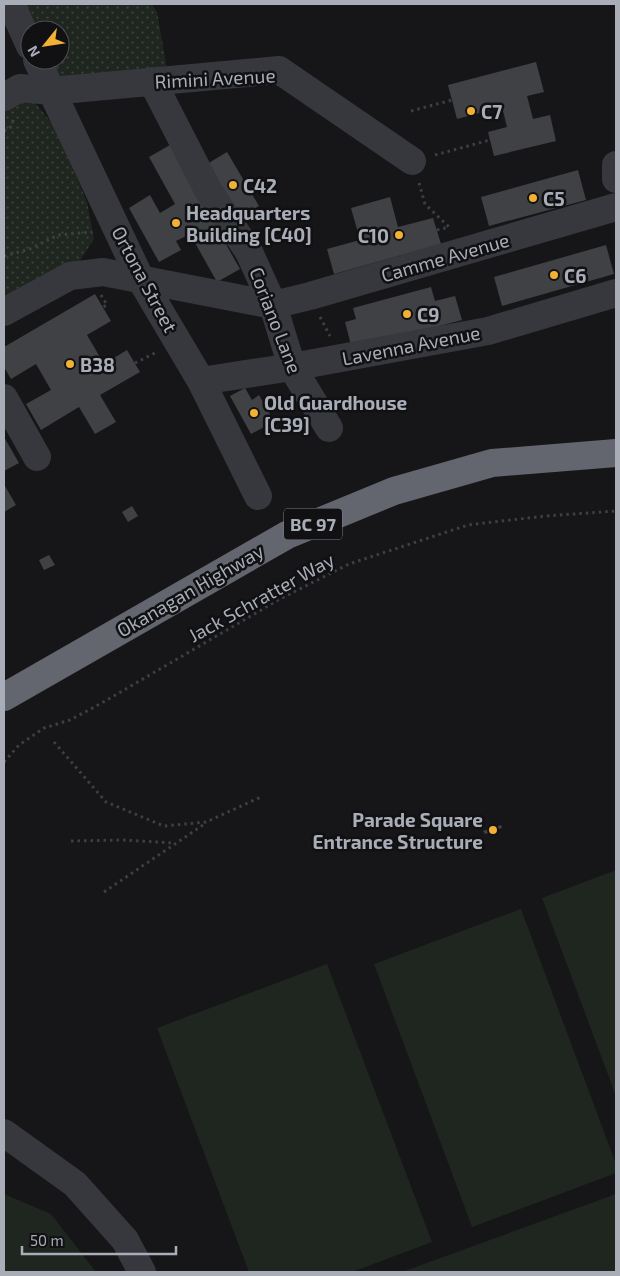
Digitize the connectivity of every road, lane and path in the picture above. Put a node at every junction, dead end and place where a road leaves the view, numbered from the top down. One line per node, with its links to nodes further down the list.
1 (11, 4): 2 (street)
2 (20, 24)
3 (42, 70): 5 (street, Ortona Street)
4 (152, 81): 5 (street, Rimini Avenue); 10 (street, Rimini Avenue); 20 (street, Coriano Lane)
5 (51, 91): 6 (street, Rimini Avenue); 14 (street, Ortona Street)
6 (4, 97)
7 (452, 100): 8 (path)
8 (411, 111)
9 (490, 140): 10 (path)
10 (412, 161): 15 (path)
11 (616, 165): 12 (street)
12 (616, 179)
13 (616, 207): 19 (street, Camme Avenue)
14 (117, 230): 16 (path); 17 (street, Ortona Street)
15 (437, 230)
16 (4, 256)
17 (140, 278): 20 (street); 21 (street); 24 (street, Ortona Street)
18 (616, 293): 23 (street, Lavenna Avenue)
19 (310, 296): 20 (street, Camme Avenue); 22 (path)
20 (273, 305): 23 (street, Coriano Lane)
21 (4, 312)
22 (334, 343)
23 (292, 368): 24 (street, Lavenna Avenue); 26 (street, Coriano Lane)
24 (201, 381): 29 (street, Ortona Street)
25 (4, 398): 28 (street)
26 (329, 428)
27 (616, 453): 31 (highway, Okanagan Highway / BC 97)
28 (37, 457)
29 (258, 496)
30 (616, 511): 33 (path, Jack Schratter Way)
31 (4, 697)
32 (54, 742): 35 (path)
33 (4, 762)
34 (261, 797): 35 (path)
35 (206, 822): 37 (path)
36 (71, 841): 37 (path)
37 (175, 843): 38 (path)
38 (104, 892)
39 (4, 1133): 40 (street)
40 (142, 1272)

